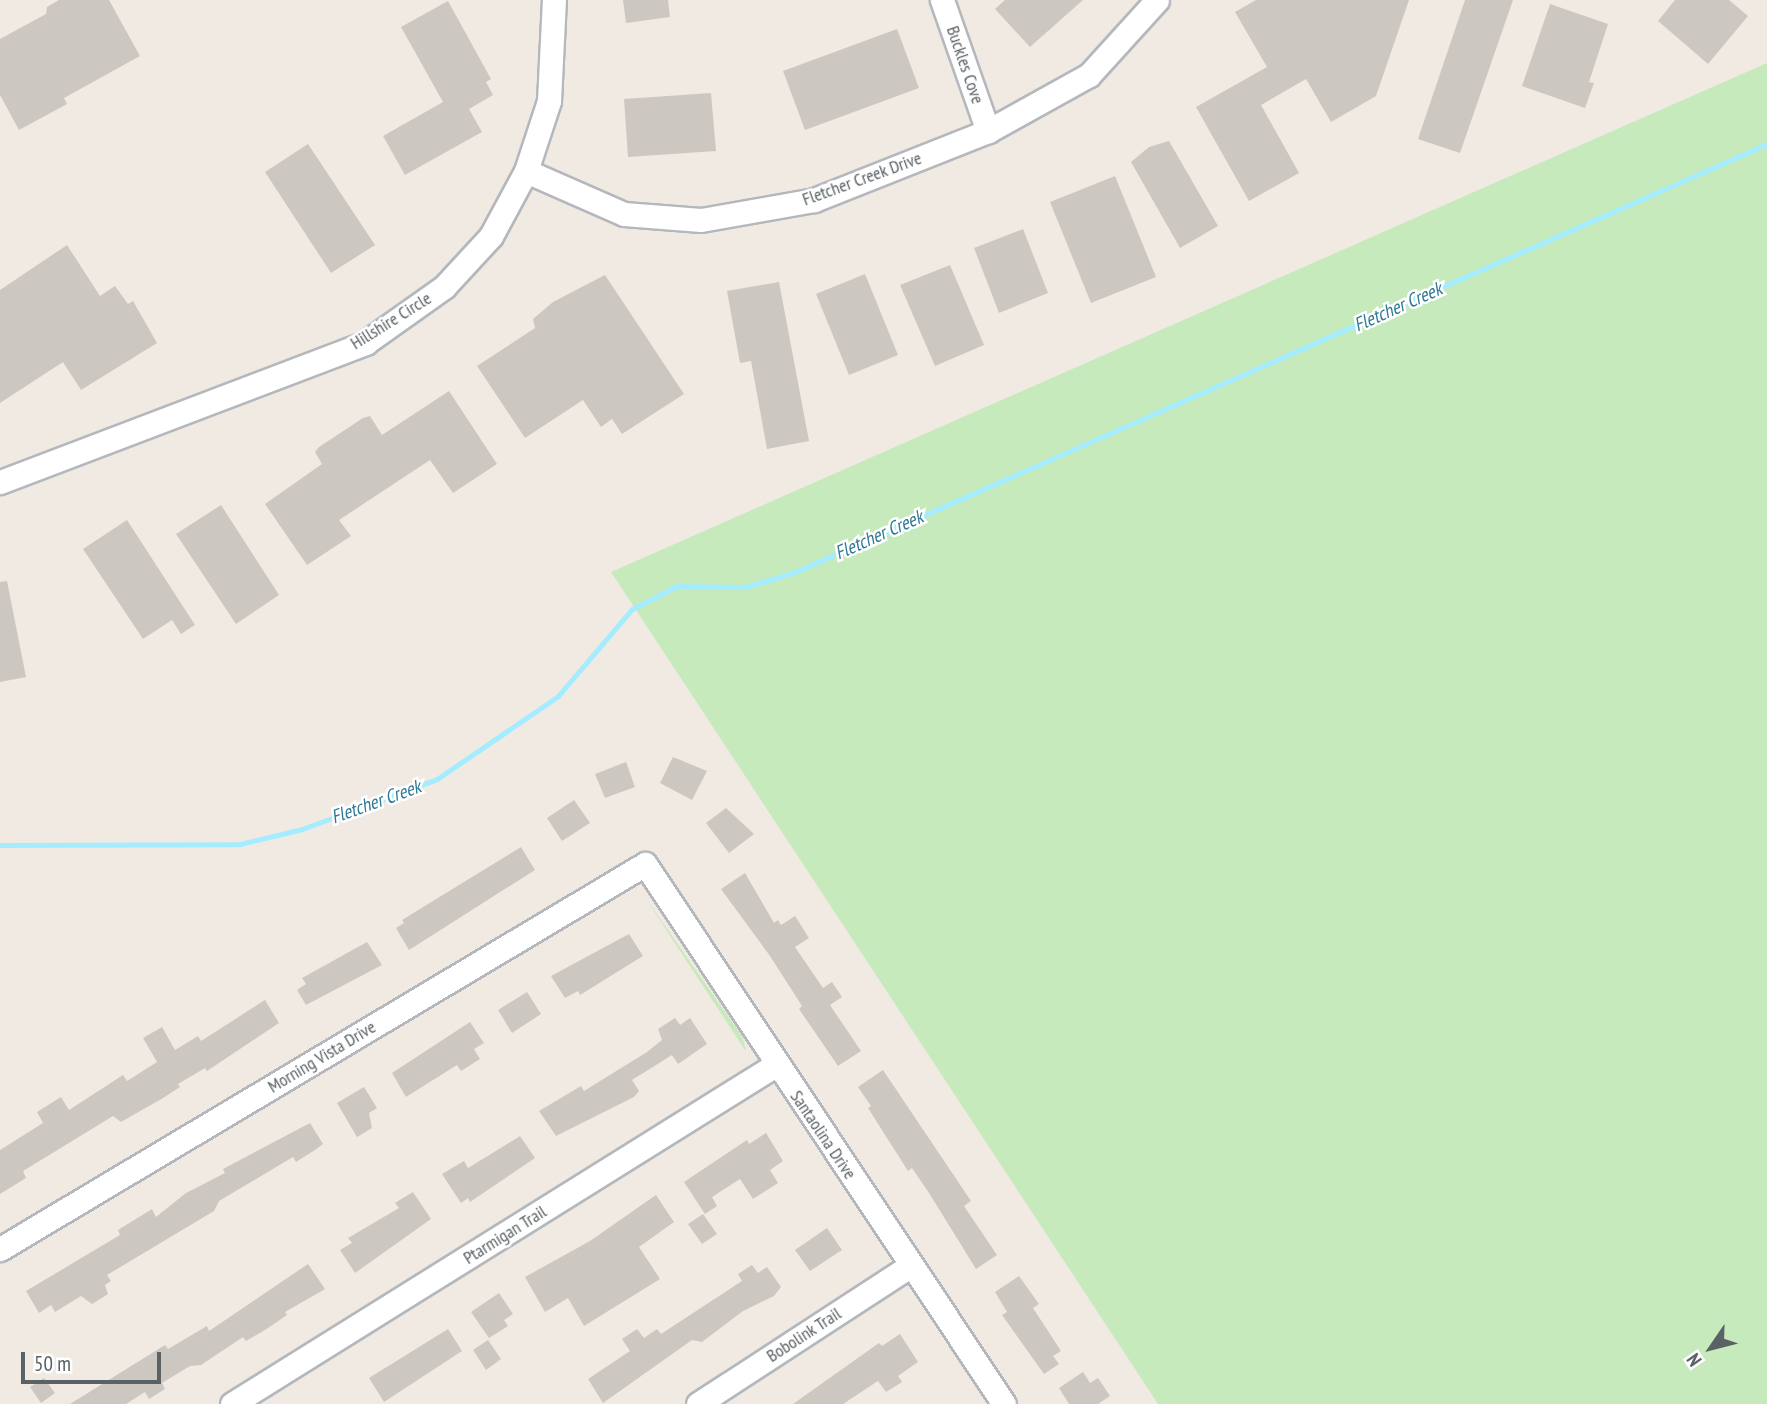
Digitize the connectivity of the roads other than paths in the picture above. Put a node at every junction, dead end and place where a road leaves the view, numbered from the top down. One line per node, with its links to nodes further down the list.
1 (554, 0): 5 (street, Hillshire Circle)
2 (942, 0): 4 (street, Buckles Cove)
3 (1157, 0): 4 (street, Fletcher Creek Drive)
4 (988, 131): 5 (street, Fletcher Creek Drive)
5 (526, 171): 6 (street, Hillshire Circle)
6 (0, 482)
7 (645, 864): 8 (street, Santaolina Drive); 9 (street, Morning Vista Drive)
8 (776, 1064): 10 (street, Santaolina Drive); 11 (street, Ptarmigan Trail)
9 (0, 1249)
10 (911, 1265): 12 (street, Bobolink Trail); 13 (street, Santaolina Drive)
11 (232, 1404)
12 (698, 1404)
13 (1003, 1404)

